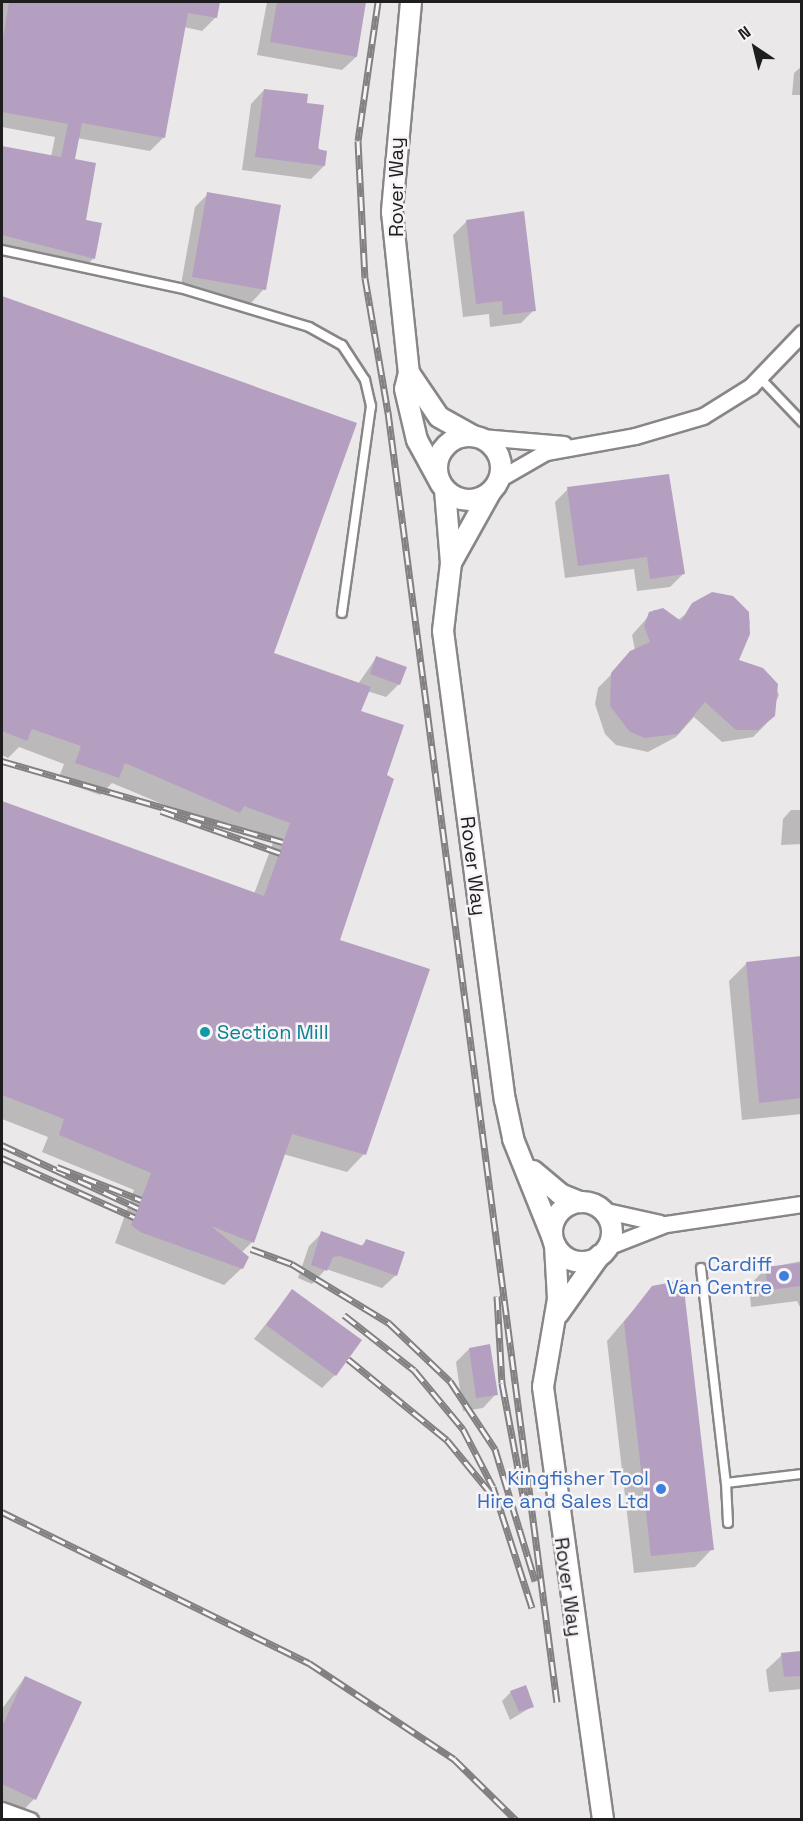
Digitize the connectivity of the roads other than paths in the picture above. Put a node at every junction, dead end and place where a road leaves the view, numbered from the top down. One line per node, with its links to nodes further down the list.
1 (411, 2): 4 (street, Rover Way)
2 (2, 250): 12 (lane)
3 (801, 333): 5 (street)
4 (409, 373): 7 (street, Rover Way); 10 (street, Rover Way)
5 (760, 378): 6 (lane); 8 (street)
6 (801, 422)
7 (476, 436): 8 (street); 9 (street); 10 (street)
8 (570, 445): 9 (street)
9 (495, 486): 10 (street); 11 (street, Rover Way)
10 (443, 487): 11 (street, Rover Way)
11 (451, 563): 13 (street, Rover Way)
12 (342, 612)
13 (526, 1165): 14 (street); 18 (street, Rover Way)
14 (580, 1202): 16 (street); 18 (street)
15 (801, 1204): 17 (street)
16 (602, 1210): 17 (street); 19 (street)
17 (666, 1224): 19 (street)
18 (553, 1241): 19 (street); 21 (street, Rover Way)
19 (604, 1251): 21 (street, Rover Way)
20 (701, 1268): 23 (lane)
21 (555, 1319): 27 (street, Rover Way)
22 (801, 1474): 23 (lane)
23 (726, 1483): 24 (lane)
24 (728, 1523)
25 (2, 1810): 26 (street)
26 (30, 1820)
27 (603, 1820)

